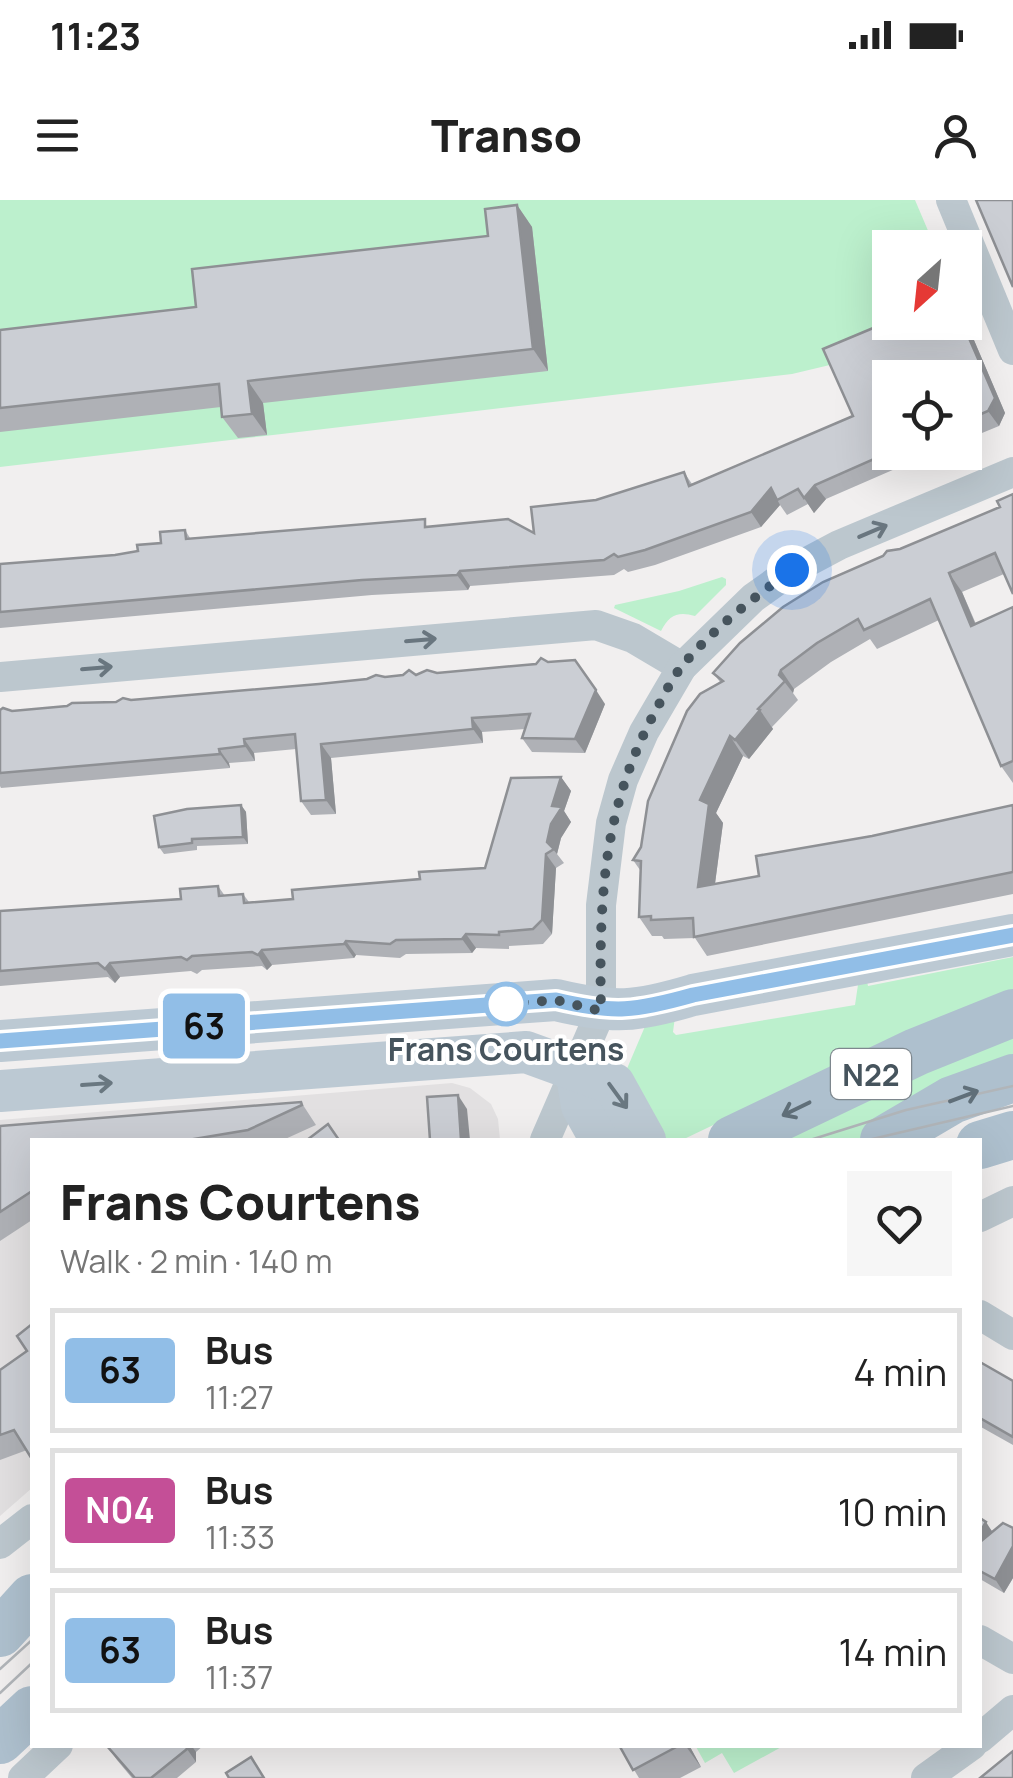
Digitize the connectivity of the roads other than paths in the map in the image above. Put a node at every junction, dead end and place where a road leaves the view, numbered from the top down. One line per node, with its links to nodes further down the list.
1 (951, 200): 2 (street)
2 (1013, 350)
3 (1013, 472): 4 (street, one-way to 3)
4 (682, 667): 5 (street, one-way to 4); 7 (street)
5 (0, 677)
6 (1013, 935): 7 (street)
7 (601, 1011): 9 (street); 10 (street)
8 (1013, 1013): 17 (main road, N22, one-way to 17)
9 (0, 1041)
10 (576, 1070): 12 (street, one-way to 10); 14 (street); 15 (street); 16 (street, one-way to 16)
11 (1013, 1078): 18 (main road, N22, one-way to 11)
12 (0, 1092)
13 (1013, 1136): 19 (main road)
14 (546, 1138)
15 (600, 1138)
16 (644, 1138)
17 (736, 1138)
18 (887, 1138)
19 (982, 1144)
20 (1013, 1201): 21 (street)
21 (982, 1216)
22 (982, 1316): 23 (street)
23 (1013, 1335)
24 (30, 1520): 25 (street)
25 (0, 1544)
26 (30, 1600): 27 (main road)
27 (0, 1633)
28 (982, 1641): 29 (street)
29 (1013, 1660)
30 (1013, 1710): 31 (street)
31 (982, 1736)
32 (968, 1748): 33 (street)
33 (926, 1778)

